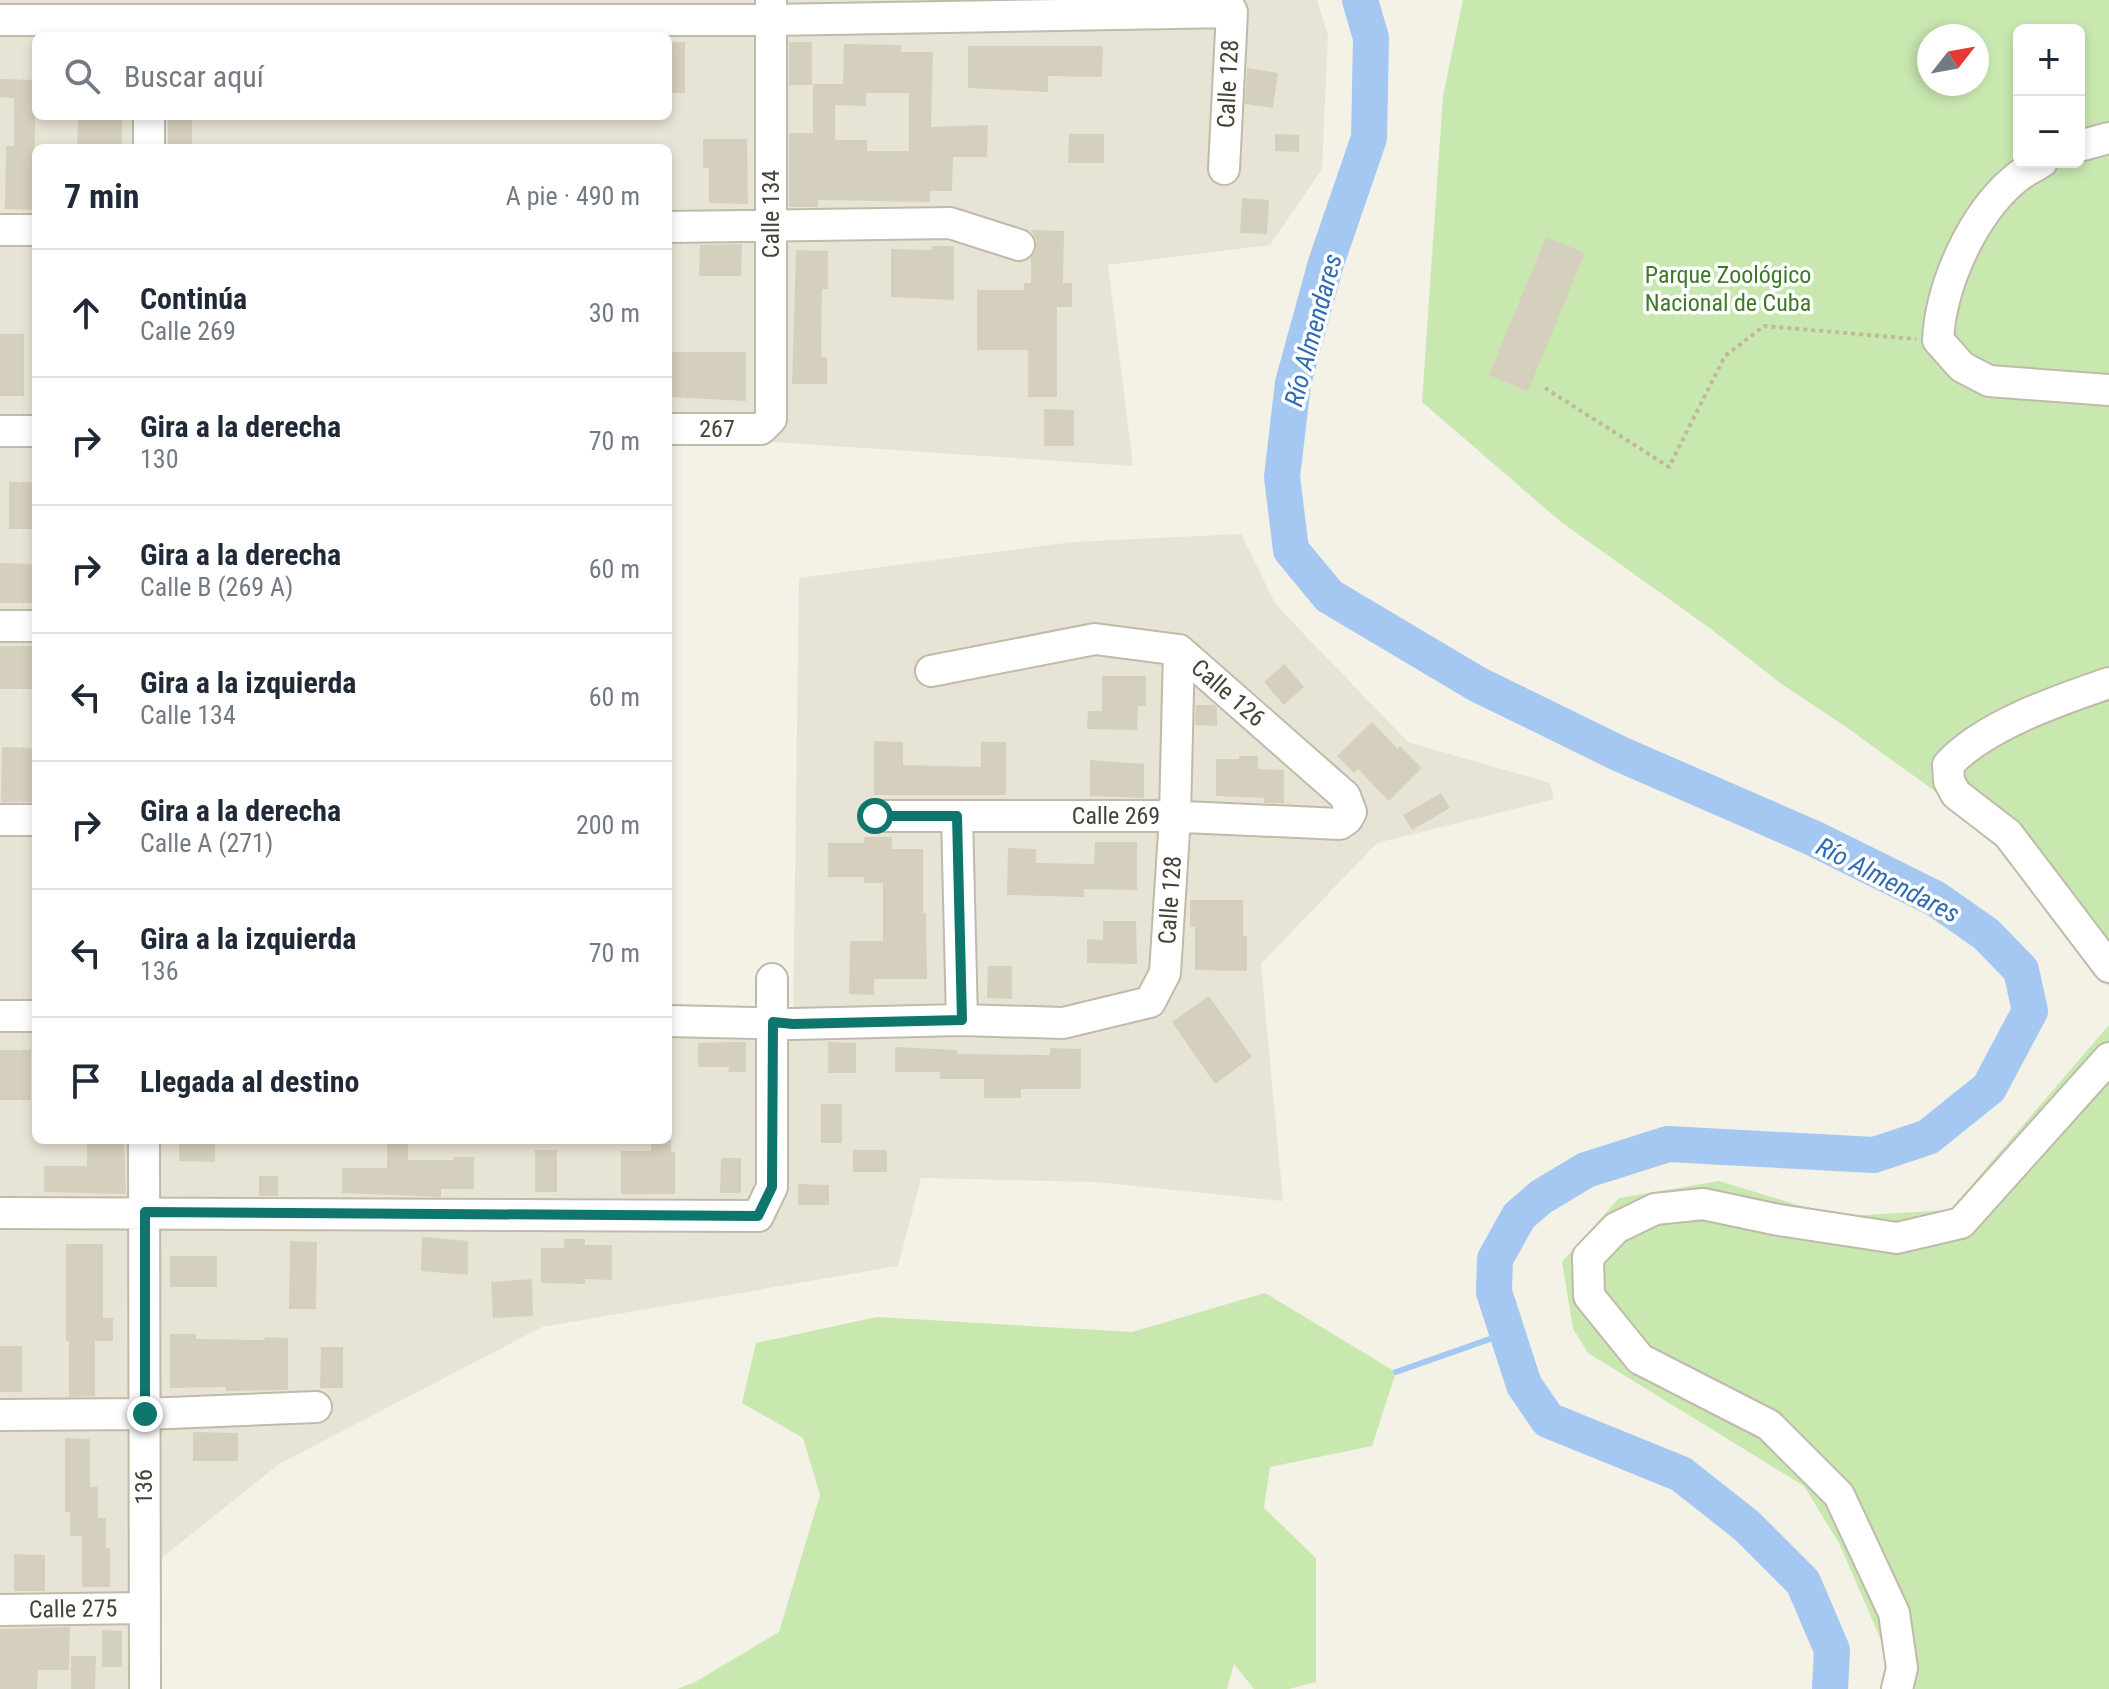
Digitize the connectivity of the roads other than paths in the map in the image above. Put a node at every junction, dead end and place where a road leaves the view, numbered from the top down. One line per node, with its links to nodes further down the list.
1 (1229, 6): 2 (street); 10 (street, Calle 128)
2 (771, 10): 3 (street); 12 (street, Calle 134)
3 (149, 19): 4 (street)
4 (0, 20)
5 (149, 120): 7 (street)
6 (2109, 138): 8 (street)
7 (149, 144)
8 (2085, 144)
9 (2032, 168): 16 (street)
10 (1224, 169)
11 (672, 227): 12 (street)
12 (770, 227): 15 (street); 17 (street, Calle 134)
13 (0, 230): 14 (street)
14 (32, 230)
15 (1019, 245)
16 (2109, 390)
17 (766, 426): 18 (street, 267)
18 (672, 429)
19 (0, 431): 20 (street)
20 (32, 431)
21 (0, 626): 22 (street)
22 (32, 626)
23 (1179, 650): 24 (street, Calle 126); 26 (street, Calle 126); 29 (street, Calle 128)
24 (931, 671)
25 (2109, 683): 32 (street)
26 (1351, 812): 29 (street, Calle 269)
27 (875, 816): 28 (street, Calle 269)
28 (957, 816): 29 (street, Calle 269); 36 (street)
29 (1175, 816): 36 (street, Calle 128)
30 (0, 820): 31 (street)
31 (32, 820)
32 (2109, 967)
33 (772, 979): 38 (street)
34 (0, 1016): 35 (street)
35 (32, 1016)
36 (962, 1020): 38 (street)
37 (672, 1021): 38 (street)
38 (773, 1022): 41 (street)
39 (2109, 1058): 49 (street)
40 (144, 1144): 41 (street, 136)
41 (145, 1212): 42 (street); 44 (street, 136)
42 (0, 1213)
43 (316, 1407): 44 (street)
44 (145, 1414): 45 (street); 46 (street, 136)
45 (0, 1415)
46 (145, 1608): 47 (street, Calle 275); 48 (street, 136)
47 (0, 1610)
48 (145, 1689)
49 (1897, 1689)

